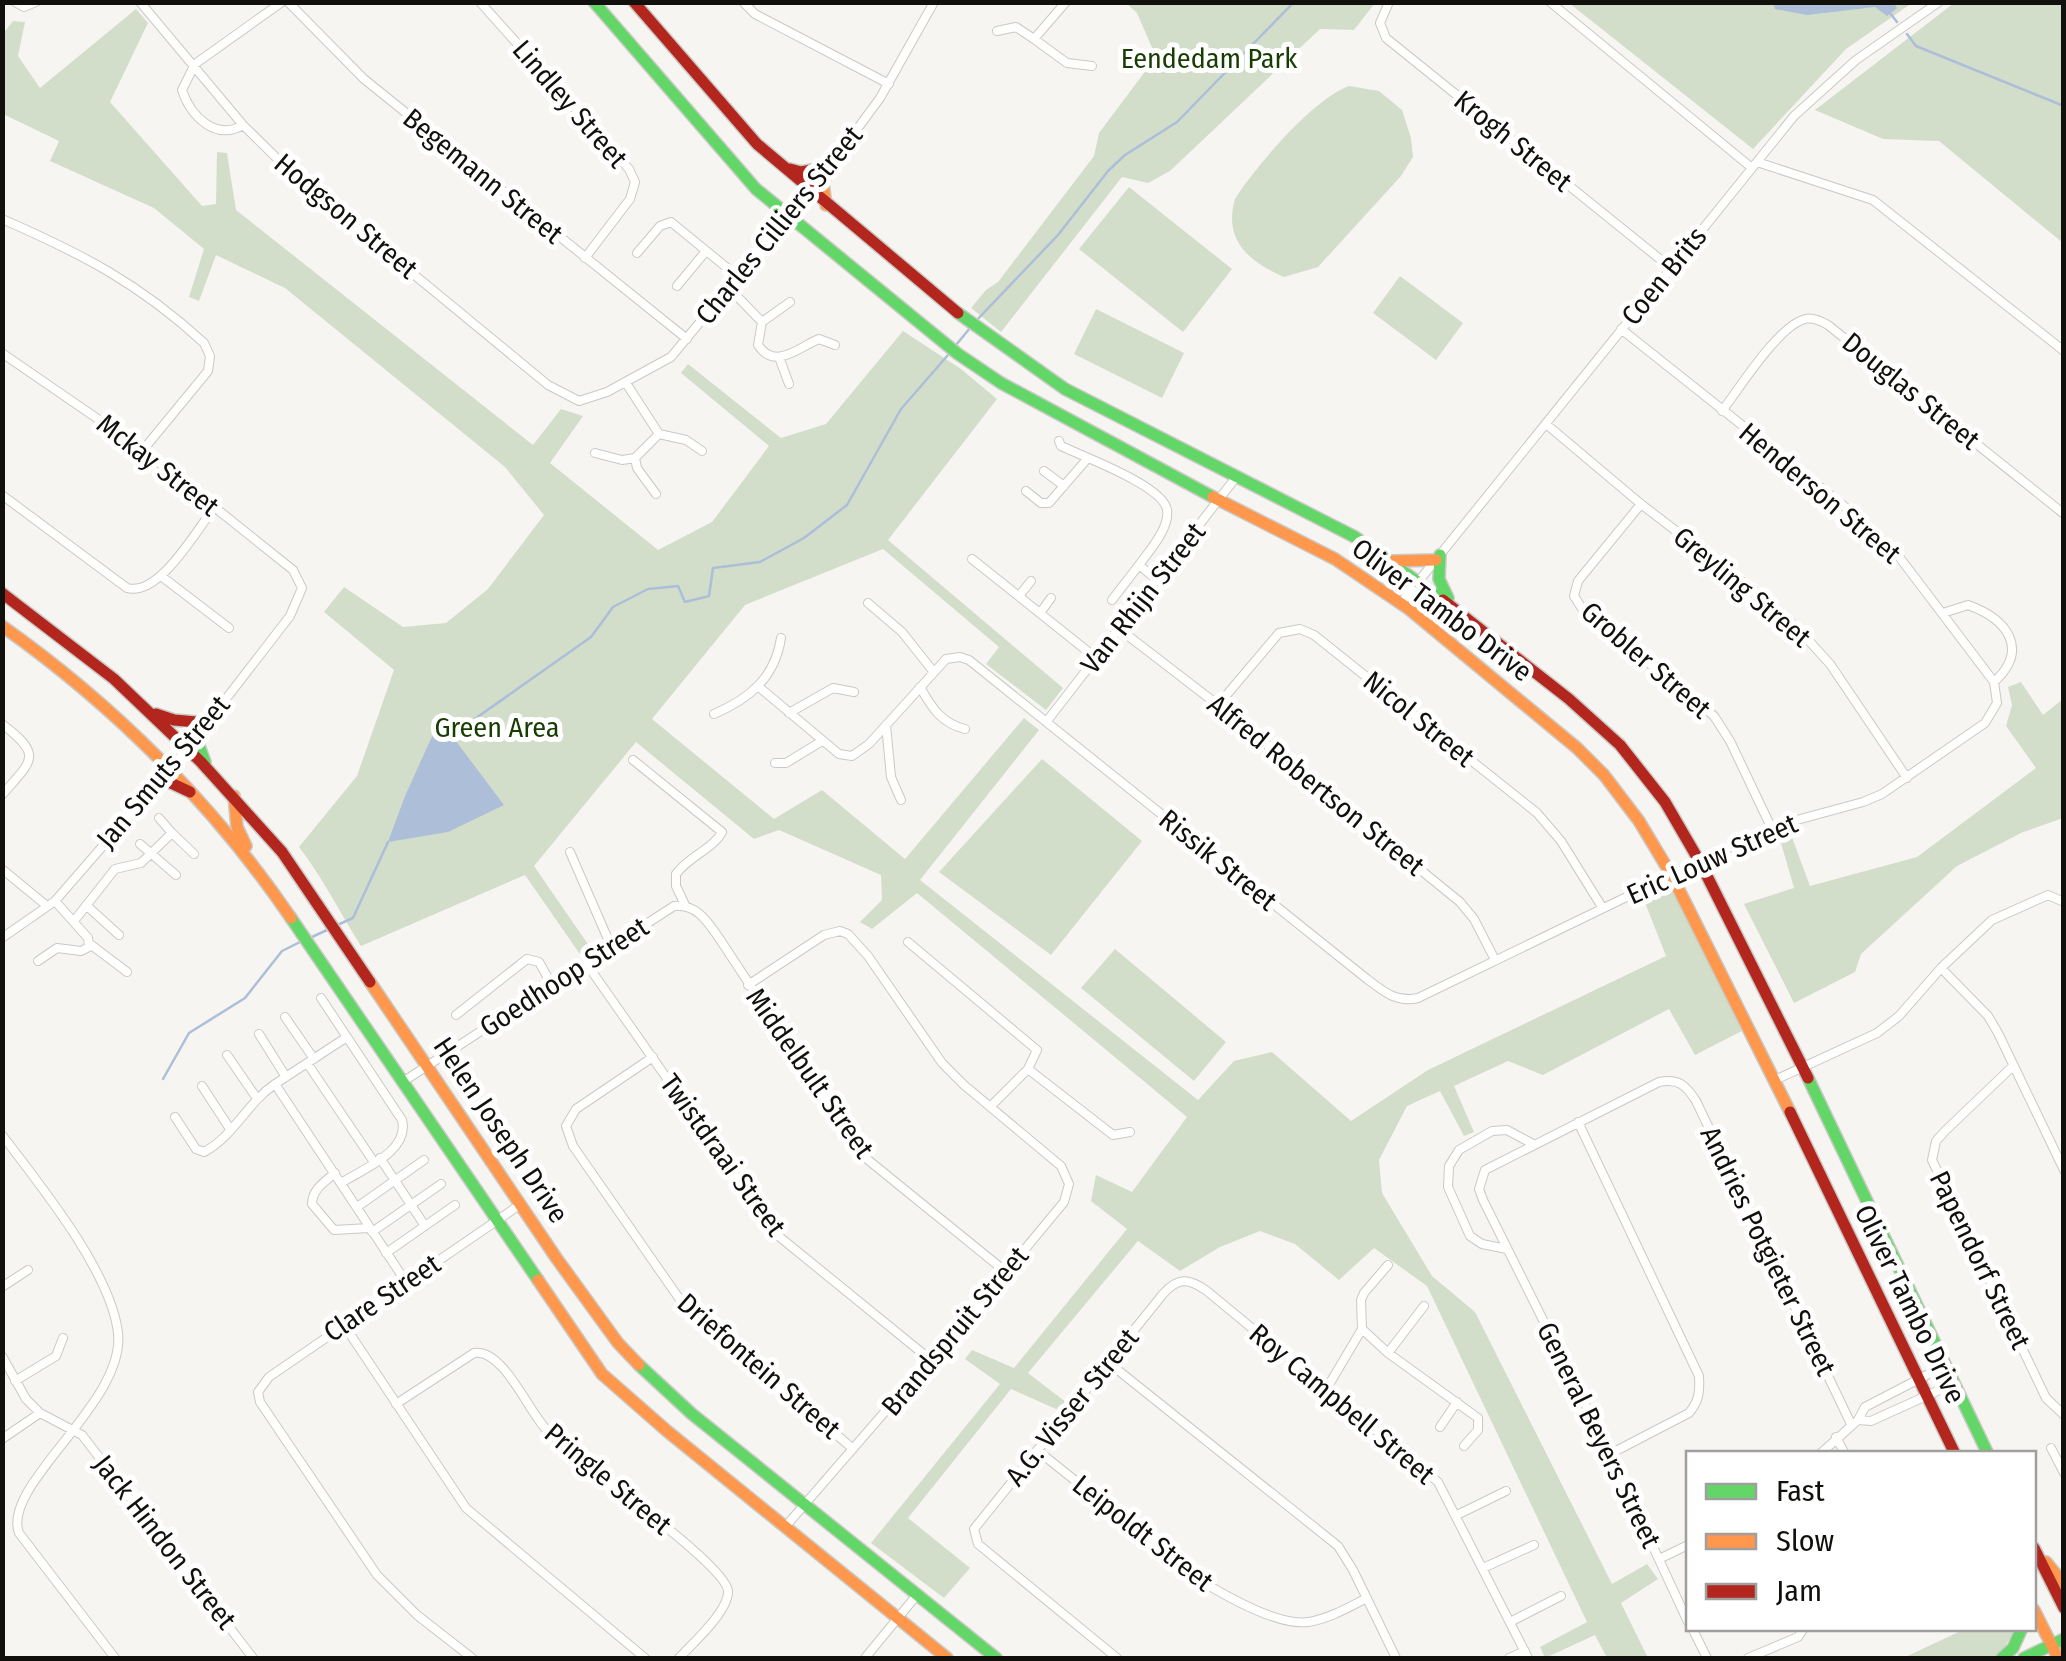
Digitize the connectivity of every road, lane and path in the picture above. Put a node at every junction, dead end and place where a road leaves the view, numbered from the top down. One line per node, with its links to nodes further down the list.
1 (36, 2): 13 (street)
2 (140, 2): 16 (street, Hodgson Street)
3 (285, 2): 16 (street); 29 (street, Begemann Street)
4 (480, 2): 29 (street, Lindley Street)
5 (594, 2): 25 (street, Oliver Tambo Drive)
6 (634, 2): 20 (street, Oliver Tambo Drive)
7 (743, 2): 18 (street)
8 (934, 2): 18 (street, Charles Cilliers Street)
9 (1066, 2): 15 (street)
10 (1389, 2): 30 (street, Krogh Street)
11 (1550, 2): 22 (street)
12 (1939, 2): 22 (street, Coen Brits)
13 (20, 5)
14 (997, 31): 15 (street)
15 (1034, 39): 17 (street)
16 (195, 64): 19 (street, Hodgson Street); 19 (street)
17 (1092, 66)
18 (889, 84): 21 (street, Charles Cilliers Street)
19 (243, 125): 44 (street, Hodgson Street)
20 (774, 159): 21 (street); 23 (street, Oliver Tambo Drive)
21 (830, 165): 23 (street, Charles Cilliers Street); 24 (street)
22 (1754, 165): 30 (street, Coen Brits); 39 (street)
23 (809, 189): 24 (street, Oliver Tambo Drive); 25 (street, Charles Cilliers Street)
24 (826, 205): 55 (street, Oliver Tambo Drive)
25 (788, 214): 31 (street, Charles Cilliers Street); 60 (street, Oliver Tambo Drive)
26 (2, 219): 49 (street)
27 (706, 251): 28 (street); 31 (street); 32 (street)
28 (637, 254)
29 (585, 258): 37 (street, Begemann Street)
30 (1671, 268): 36 (street, Coen Brits)
31 (737, 276): 33 (street, Charles Cilliers Street)
32 (677, 286)
33 (728, 287): 35 (street); 37 (street, Charles Cilliers Street)
34 (790, 302): 35 (street)
35 (762, 322): 41 (street)
36 (1621, 329): 45 (street, Henderson Street); 46 (street, Coen Brits)
37 (687, 339): 42 (street, Charles Cilliers Street)
38 (835, 345): 41 (street)
39 (2064, 351)
40 (2, 353): 49 (street, Mckay Street)
41 (779, 357): 43 (street)
42 (626, 383): 44 (street, Charles Cilliers Street); 47 (street)
43 (789, 384)
44 (579, 401)
45 (1722, 411): 63 (street, Douglas Street); 81 (street, Henderson Street)
46 (1546, 424): 61 (street, Greyling Street); 65 (street, Coen Brits)
47 (659, 434): 50 (street); 52 (street)
48 (1059, 441): 53 (street)
49 (143, 450): 62 (street, Mckay Street)
50 (702, 451)
51 (595, 453): 52 (street)
52 (635, 458): 58 (street)
53 (1088, 458): 56 (street); 67 (street)
54 (1044, 471): 56 (street)
55 (1238, 474): 60 (street, Van Rhijn Street); 64 (street, Oliver Tambo Drive)
56 (1064, 486): 57 (street)
57 (1026, 491)
58 (656, 494)
59 (2, 495): 68 (street)
60 (1221, 500): 70 (street, Van Rhijn Street); 78 (street, Oliver Tambo Drive)
61 (1641, 504): 106 (street, Greyling Street); 113 (street, Grobler Street)
62 (214, 508): 68 (street); 72 (street, Mckay Street)
63 (2064, 514)
64 (1385, 557): 65 (street); 71 (street, Oliver Tambo Drive)
65 (1438, 557): 71 (street, Coen Brits); 79 (street)
66 (972, 559): 74 (street)
67 (1139, 565): 70 (street); 76 (street)
68 (162, 576): 83 (street)
69 (1030, 580): 74 (street)
70 (1158, 580): 84 (street, Van Rhijn Street)
71 (1419, 580): 78 (street, Coen Brits); 79 (street, Oliver Tambo Drive)
72 (302, 588): 97 (street, Jan Smuts Street)
73 (2, 594): 94 (street, Helen Joseph Drive)
74 (1018, 596): 80 (street)
75 (1051, 598): 80 (street)
76 (1112, 600)
77 (868, 603): 87 (street)
78 (1401, 603): 123 (street, Oliver Tambo Drive)
79 (1452, 606): 120 (street, Oliver Tambo Drive)
80 (1040, 613): 86 (street)
81 (1942, 613): 88 (street, Henderson Street); 88 (street)
82 (2, 626): 105 (street, Helen Joseph Drive)
83 (229, 628)
84 (1118, 628): 86 (street, Van Rhijn Street); 92 (street, Alfred Robertson Street)
85 (781, 638): 89 (street)
86 (1096, 658): 96 (street, Van Rhijn Street)
87 (933, 671): 90 (street); 96 (street, Rissik Street)
88 (1994, 682): 106 (street, Eric Louw Street)
89 (759, 687): 93 (street); 95 (street)
90 (920, 687): 99 (street); 100 (street)
91 (854, 692): 93 (street)
92 (1218, 705): 128 (street, Nicol Street); 135 (street, Alfred Robertson Street)
93 (789, 712): 101 (street)
94 (152, 713): 97 (street); 102 (street, Helen Joseph Drive)
95 (714, 714)
96 (1047, 721): 142 (street, Rissik Street)
97 (208, 723): 102 (street, Jan Smuts Street)
98 (2, 724): 108 (street)
99 (886, 725): 101 (street); 111 (street)
100 (965, 729)
101 (822, 741): 104 (street)
102 (192, 743): 105 (street, Jan Smuts Street); 110 (street, Helen Joseph Drive)
103 (633, 760): 127 (street)
104 (775, 762)
105 (170, 768): 107 (street, Jan Smuts Street); 109 (street, Helen Joseph Drive)
106 (1907, 778): 113 (street, Eric Louw Street)
107 (156, 782): 109 (street); 125 (street, Jan Smuts Street)
108 (2, 795)
109 (198, 796): 119 (street, Helen Joseph Drive)
110 (234, 796): 119 (street); 151 (street, Helen Joseph Drive)
111 (900, 800)
112 (159, 818): 114 (street)
113 (1771, 827): 120 (street, Eric Louw Street)
114 (172, 833): 117 (street); 118 (street)
115 (140, 844): 118 (street)
116 (570, 852): 134 (street)
117 (194, 854)
118 (152, 855): 122 (street); 126 (street)
119 (251, 859): 157 (street, Helen Joseph Drive)
120 (1701, 864): 123 (street, Eric Louw Street); 154 (street, Oliver Tambo Drive)
121 (2, 869): 125 (street)
122 (176, 875)
123 (1672, 876): 128 (street, Eric Louw Street); 156 (street, Oliver Tambo Drive)
124 (2064, 902): 138 (street)
125 (51, 904): 129 (street); 131 (street, Jan Smuts Street)
126 (86, 905): 129 (street); 130 (street)
127 (685, 905): 134 (street, Goedhoop Street); 141 (street, Middelbult Street)
128 (1602, 907): 135 (street, Eric Louw Street)
129 (74, 921): 133 (street)
130 (119, 935)
131 (2, 938)
132 (908, 942): 153 (street)
133 (90, 944): 136 (street); 139 (street)
134 (610, 946): 137 (street, Goedhoop Street)
135 (1494, 958): 142 (street, Eric Louw Street)
136 (38, 961)
137 (586, 963): 140 (street, Goedhoop Street); 149 (street, Twistdraai Street)
138 (1942, 968): 152 (street); 154 (street)
139 (127, 972)
140 (552, 985): 144 (street); 151 (street, Goedhoop Street)
141 (748, 985): 161 (street); 186 (street, Middelbult Street)
142 (1391, 996)
143 (320, 998): 147 (street)
144 (456, 1014)
145 (285, 1017): 150 (street)
146 (259, 1034): 155 (street)
147 (347, 1037): 150 (street); 168 (street)
148 (227, 1055): 160 (street)
149 (653, 1057): 196 (street, Twistdraai Street); 214 (street, Driefontein Street)
150 (311, 1061): 155 (street); 168 (street)
151 (428, 1066): 157 (street, Goedhoop Street); 175 (street, Helen Joseph Drive)
152 (2013, 1066): 170 (street); 207 (street, Papendorf Street)
153 (1028, 1068): 161 (street); 165 (street)
154 (1804, 1069): 156 (street); 198 (street, Oliver Tambo Drive)
155 (286, 1077): 158 (street)
156 (1776, 1080): 200 (street, Oliver Tambo Drive)
157 (404, 1081): 179 (street, Helen Joseph Drive)
158 (275, 1084): 160 (street); 171 (street)
159 (202, 1086): 164 (street)
160 (256, 1097): 164 (street)
161 (990, 1107): 186 (street, Brandspruit Street)
162 (175, 1116): 164 (street)
163 (1578, 1122): 167 (street); 208 (street, Andries Potgieter Street); 221 (street)
164 (230, 1129)
165 (1130, 1132)
166 (2, 1134): 210 (street)
167 (1533, 1144): 182 (street, General Beyers Street); 182 (street)
168 (377, 1160): 172 (street); 173 (street)
169 (424, 1160): 172 (street)
170 (2064, 1170)
171 (335, 1174): 173 (street); 181 (street)
172 (396, 1182): 176 (street); 178 (street)
173 (341, 1183): 178 (street)
174 (441, 1184): 176 (street)
175 (521, 1204): 179 (street, Clare Street); 224 (street, Helen Joseph Drive)
176 (411, 1205): 180 (street); 181 (street)
177 (456, 1206): 180 (street)
178 (357, 1207): 181 (street)
179 (496, 1220): 188 (street, Clare Street); 226 (street, Helen Joseph Drive)
180 (425, 1226): 183 (street)
181 (371, 1230): 183 (street)
182 (1507, 1249): 221 (street, General Beyers Street)
183 (386, 1253): 188 (street)
184 (1388, 1265): 192 (street)
185 (28, 1270): 189 (street)
186 (1006, 1272): 196 (street, Brandspruit Street)
187 (1184, 1280): 197 (street, A.G. Visser Street); 202 (street, Roy Campbell Street)
188 (406, 1282): 191 (street, Clare Street)
189 (2, 1286)
190 (1424, 1306): 194 (street)
191 (344, 1324): 205 (street); 249 (street, Clare Street)
192 (1362, 1329): 194 (street); 202 (street)
193 (63, 1338): 199 (street)
194 (1388, 1353): 204 (street)
195 (2, 1356): 199 (street)
196 (932, 1361): 214 (street, Brandspruit Street)
197 (1110, 1362): 216 (street, A.G. Visser Street); 236 (street)
198 (1946, 1365): 200 (street); 201 (street, Oliver Tambo Drive)
199 (14, 1380): 206 (street)
200 (1918, 1380): 203 (street, Oliver Tambo Drive); 208 (street)
201 (1955, 1383): 203 (street); 220 (street, Oliver Tambo Drive)
202 (1326, 1388): 225 (street, Roy Campbell Street)
203 (1926, 1396): 208 (street); 219 (street, Oliver Tambo Drive)
204 (1457, 1402): 209 (street); 213 (street)
205 (396, 1404): 250 (street); 251 (street, Pringle Street)
206 (40, 1413): 210 (street); 212 (street)
207 (2063, 1415)
208 (1854, 1422): 211 (street)
209 (1440, 1427)
210 (73, 1428): 247 (street); 248 (street, Jack Hindon Street)
211 (1836, 1438): 217 (street); 218 (street)
212 (2, 1439)
213 (1464, 1446)
214 (852, 1448): 224 (street, Brandspruit Street)
215 (2051, 1448): 222 (street)
216 (1037, 1450): 236 (street, Leipoldt Street); 255 (street, A.G. Visser Street)
217 (1823, 1451)
218 (1843, 1451)
219 (1953, 1451)
220 (1987, 1451)
221 (1610, 1454): 231 (street, General Beyers Street)
222 (2064, 1473)
223 (1506, 1491): 225 (street)
224 (804, 1504): 226 (street, Brandspruit Street); 234 (street, Helen Joseph Drive)
225 (1457, 1516): 232 (street, Roy Campbell Street)
226 (785, 1527): 239 (street, Helen Joseph Drive)
227 (1534, 1545): 232 (street)
228 (1686, 1546): 231 (street)
229 (2036, 1550): 233 (street)
230 (2036, 1552): 237 (street)
231 (1659, 1559): 240 (street, General Beyers Street)
232 (1484, 1568): 241 (street, Roy Campbell Street)
233 (2064, 1584)
234 (916, 1596): 239 (street); 254 (street, Helen Joseph Drive)
235 (1562, 1596): 241 (street)
236 (1367, 1598): 256 (street)
237 (2064, 1608)
238 (2036, 1613): 245 (street)
239 (897, 1618): 252 (street); 253 (street, Helen Joseph Drive)
240 (1686, 1618)
241 (1510, 1622): 246 (street, Roy Campbell Street)
242 (1694, 1631): 258 (street)
243 (1802, 1631): 259 (street)
244 (2021, 1631): 260 (street)
245 (2058, 1642): 261 (street); 262 (street)
246 (1526, 1655): 257 (street)
247 (115, 1658)
248 (252, 1658)
249 (472, 1658)
250 (645, 1658)
251 (679, 1658)
252 (865, 1658)
253 (947, 1658)
254 (996, 1658)
255 (1117, 1658)
256 (1396, 1658)
257 (1509, 1658)
258 (1707, 1658)
259 (1748, 1658)
260 (2002, 1658)
261 (2024, 1658)
262 (2058, 1658)

